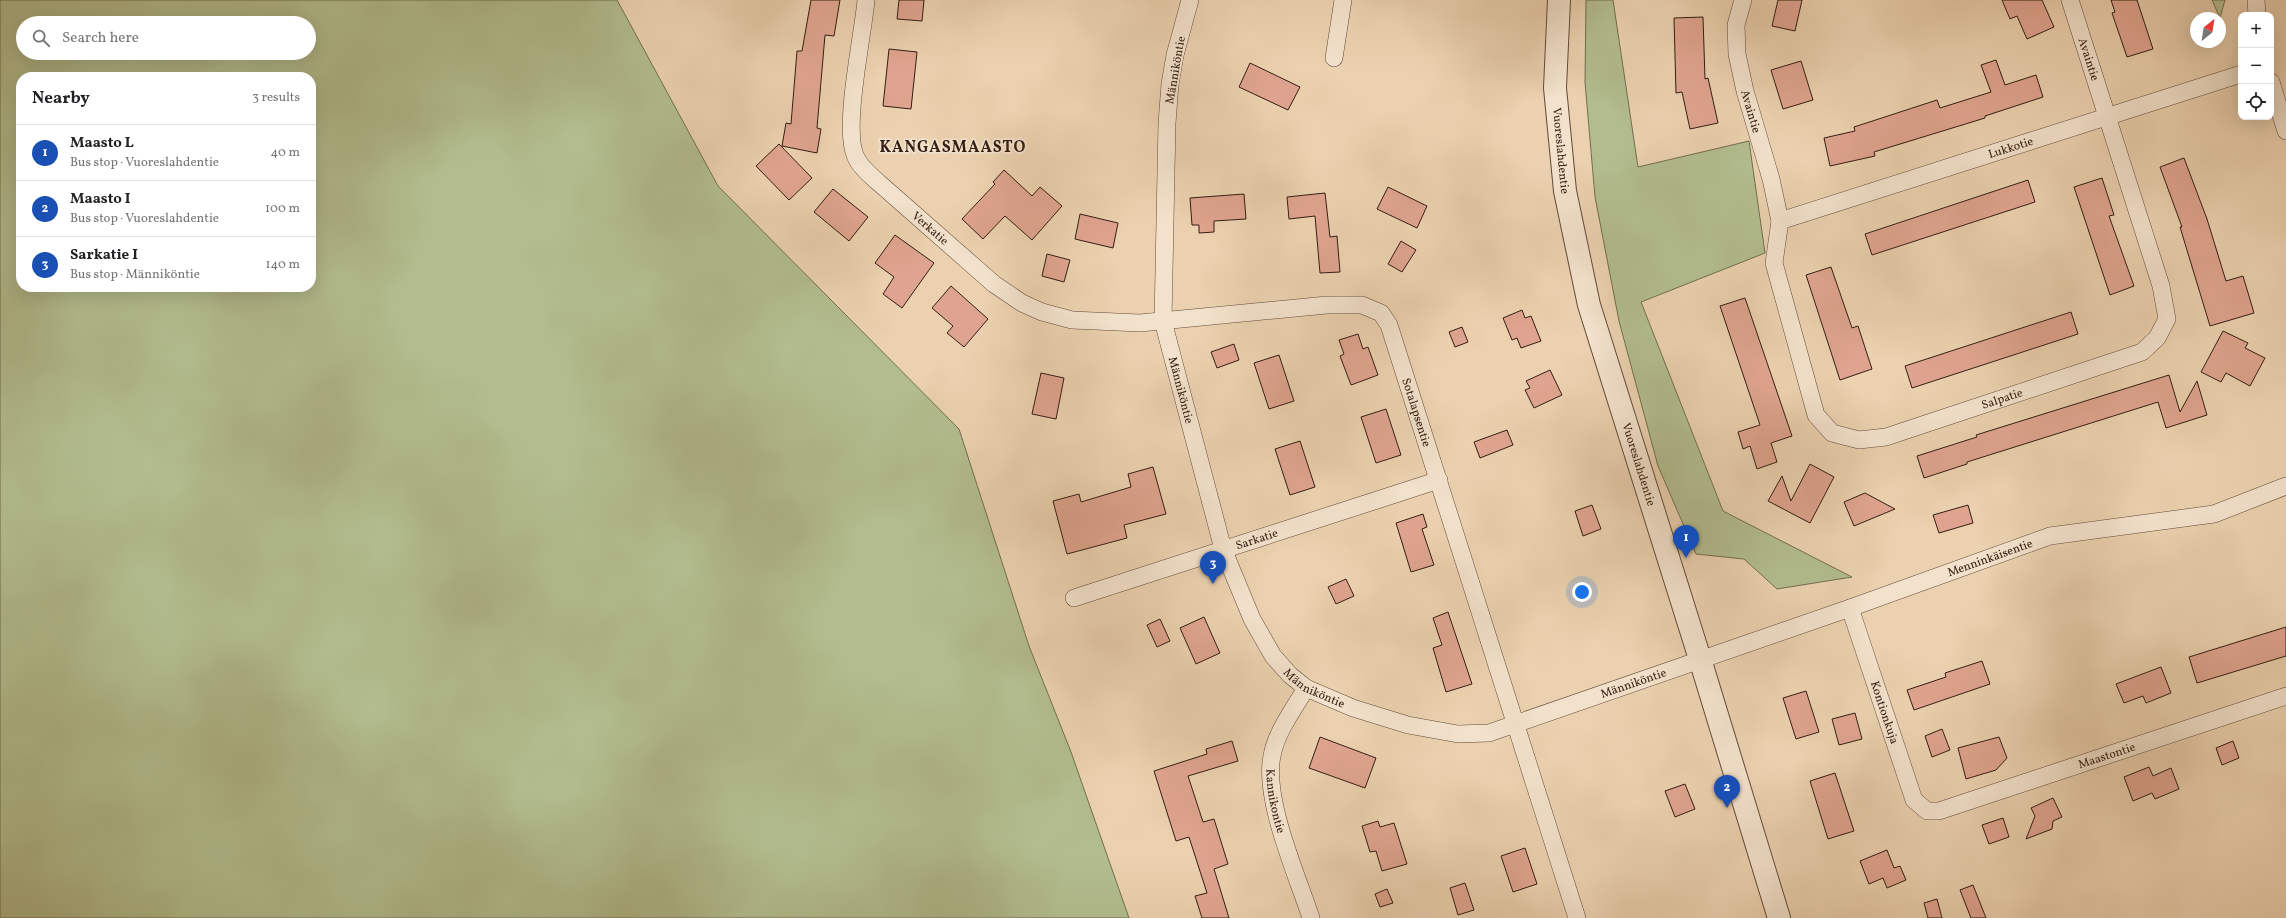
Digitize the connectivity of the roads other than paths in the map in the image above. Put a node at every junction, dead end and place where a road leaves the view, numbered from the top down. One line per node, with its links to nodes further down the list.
1 (866, 0): 15 (street, Verkatie)
2 (1190, 0): 15 (street, Männiköntie)
3 (1343, 0): 9 (street)
4 (1559, 0): 21 (street, Vuoreslahdentie)
5 (1743, 0): 14 (street, Avaintie)
6 (2070, 0): 12 (street, Avaintie)
7 (2256, 0): 8 (street)
8 (2257, 12)
9 (1334, 58)
10 (2238, 75): 12 (street, Lukkotie)
11 (2272, 84): 13 (street)
12 (2108, 117): 14 (street, Lukkotie); 14 (street, Salpatie)
13 (2286, 131)
14 (1780, 221)
15 (1162, 321): 16 (street, Sotalapsentie); 18 (street, Männiköntie)
16 (1439, 480): 18 (street, Sarkatie); 24 (street, Sotalapsentie)
17 (2286, 486): 20 (street, Menninkäisentie)
18 (1223, 549): 19 (street, Sarkatie); 22 (street, Männiköntie)
19 (1074, 598)
20 (1850, 608): 21 (street, Menninkäisentie); 25 (street, Kontionkuja)
21 (1700, 659): 24 (street, Männiköntie); 28 (street, Vuoreslahdentie)
22 (1306, 688): 24 (street, Männiköntie); 26 (street, Kannikontie)
23 (2286, 696): 25 (street, Maastontie)
24 (1516, 725): 27 (street, Sotalapsentie)
25 (1927, 811)
26 (1311, 918)
27 (1577, 918)
28 (1779, 918)

